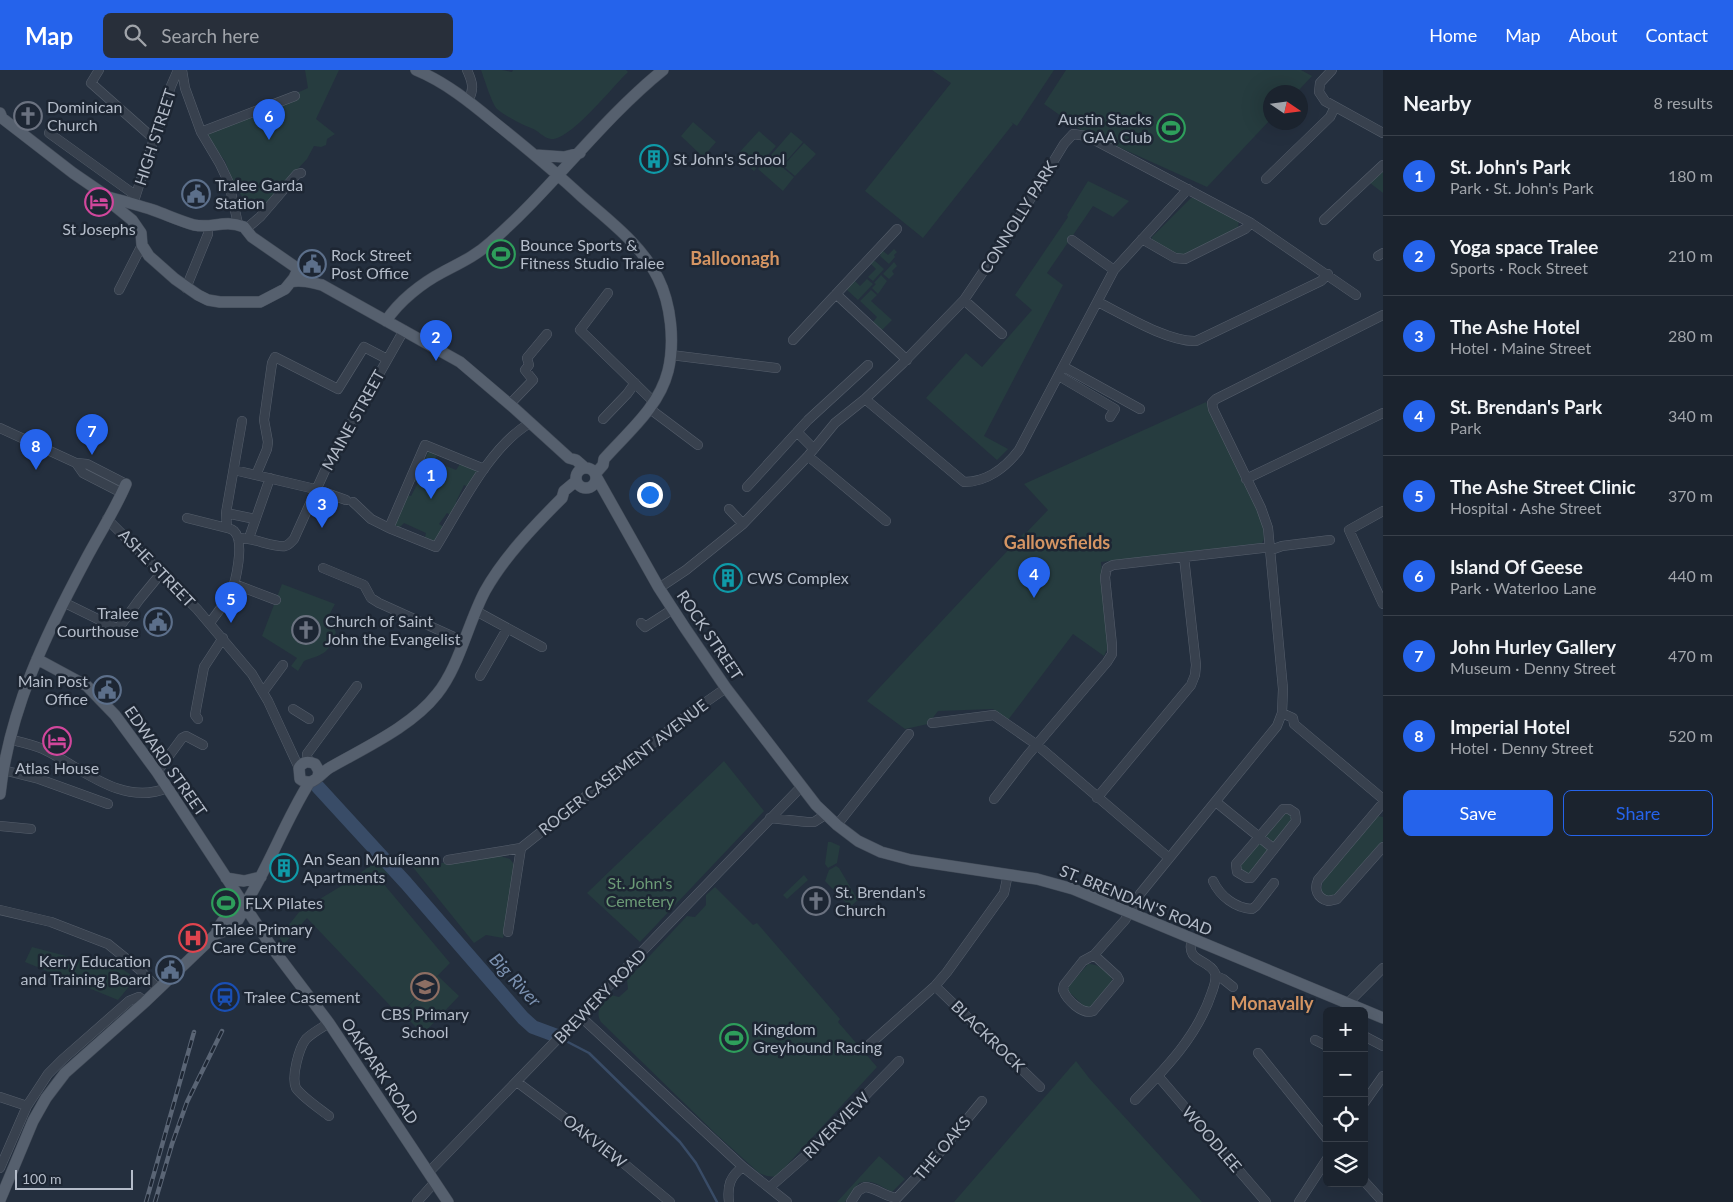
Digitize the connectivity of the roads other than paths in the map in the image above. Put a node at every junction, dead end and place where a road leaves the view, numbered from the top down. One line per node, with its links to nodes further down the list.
1 (99, 70): 16 (street)
2 (416, 70): 10 (main road)
3 (467, 70): 10 (street)
4 (662, 70): 17 (main road)
5 (1332, 70): 11 (street)
6 (182, 71): 7 (street); 8 (street, HIGH STREET)
7 (184, 84): 8 (street); 14 (street)
8 (171, 86): 16 (street, HIGH STREET)
9 (295, 96): 14 (street)
10 (468, 101): 18 (main road)
11 (1335, 108): 15 (street); 22 (street)
12 (1, 116): 24 (main road)
13 (49, 132): 25 (street)
14 (201, 132): 30 (street)
15 (1383, 133)
16 (154, 139): 25 (street, HIGH STREET)
17 (580, 153): 18 (main road); 21 (main road)
18 (534, 155): 21 (main road)
19 (1383, 165): 27 (street)
20 (299, 174): 30 (street)
21 (559, 176): 48 (main road); 53 (main road)
22 (1266, 179)
23 (1188, 189): 28 (street); 33 (street); 45 (street, CONNOLLY PARK)
24 (105, 196): 25 (main road); 26 (main road)
25 (134, 200): 26 (main road); 29 (main road)
26 (132, 220): 34 (main road)
27 (1324, 220)
28 (1251, 223): 33 (street); 37 (street)
29 (208, 226): 30 (main road); 40 (street)
30 (243, 226): 35 (main road)
31 (897, 229): 43 (street)
32 (1072, 240): 36 (street)
33 (1142, 240): 36 (street)
34 (142, 245): 40 (main road); 41 (street)
35 (298, 269): 38 (main road); 39 (main road)
36 (1114, 270): 46 (street)
37 (1328, 274): 44 (street); 46 (street)
38 (311, 281): 39 (main road); 48 (main road)
39 (291, 282): 40 (main road)
40 (188, 284)
41 (119, 290)
42 (608, 293): 59 (street)
43 (836, 294): 52 (street); 55 (street)
44 (1356, 295)
45 (964, 300): 51 (street); 55 (street, CONNOLLY PARK)
46 (1098, 302): 58 (street)
47 (1383, 315): 78 (street)
48 (386, 321): 49 (main road)
49 (404, 330): 54 (street, MAINE STREET); 61 (main road)
50 (548, 334): 61 (street)
51 (1002, 334)
52 (793, 340)
53 (671, 355): 57 (street); 62 (main road)
54 (388, 359): 75 (street); 81 (street, MAINE STREET)
55 (906, 360): 60 (street, CONNOLLY PARK)
56 (868, 365): 70 (street)
57 (776, 368)
58 (1062, 371): 60 (street); 63 (street); 65 (street)
59 (635, 383): 62 (street); 66 (street)
60 (865, 399): 72 (street, CONNOLLY PARK)
61 (510, 404): 68 (main road)
62 (652, 405): 71 (street); 76 (main road)
63 (1140, 409)
64 (1383, 413): 78 (street)
65 (1110, 417)
66 (603, 419)
67 (242, 421): 74 (street)
68 (530, 423): 73 (street); 76 (main road)
69 (0, 428): 80 (street)
70 (797, 432): 72 (street); 79 (street)
71 (698, 445)
72 (811, 453): 88 (street); 89 (street, CONNOLLY PARK)
73 (484, 469): 91 (street); 91 (street)
74 (234, 470): 75 (street); 84 (street)
75 (256, 475): 77 (street)
76 (587, 477): 100 (main road, ROCK STREET); 105 (main road)
77 (270, 478): 81 (street); 87 (street)
78 (1246, 479): 95 (street)
79 (747, 487)
80 (124, 488): 86 (main road)
81 (315, 489): 91 (street); 93 (street, MAINE STREET)
82 (729, 509): 89 (street)
83 (1383, 511): 103 (street)
84 (226, 513): 87 (street); 90 (street)
85 (187, 518): 90 (street)
86 (108, 519): 98 (street, ASHE STREET); 102 (main road)
87 (255, 519): 93 (street)
88 (886, 521)
89 (743, 524): 100 (street, CONNOLLY PARK)
90 (227, 528): 92 (street)
91 (389, 528)
92 (238, 538): 93 (street, MAINE STREET); 99 (street)
93 (249, 538)
94 (1330, 540): 95 (street)
95 (1271, 548): 96 (street); 119 (street)
96 (1184, 557): 128 (street); 135 (street)
97 (323, 568): 110 (street)
98 (162, 572): 102 (street); 106 (street, ASHE STREET)
99 (234, 584): 101 (street); 106 (street)
100 (659, 588): 104 (main road, ROCK STREET)
101 (276, 600)
102 (63, 602): 112 (main road)
103 (1383, 604)
104 (673, 609): 107 (street); 116 (main road, ROCK STREET)
105 (476, 611): 108 (street); 110 (main road)
106 (210, 623): 109 (street, ASHE STREET)
107 (640, 623)
108 (507, 629): 111 (street); 114 (street)
109 (223, 638): 117 (street, ASHE STREET); 121 (street)
110 (463, 641): 130 (main road)
111 (542, 647)
112 (37, 659): 126 (main road); 131 (main road, EDWARD STREET)
113 (283, 665): 117 (street)
114 (480, 676)
115 (357, 686): 130 (street)
116 (726, 688): 132 (main road, ROCK STREET); 148 (street, ROGER CASEMENT AVENUE)
117 (263, 692): 130 (street, ASHE STREET)
118 (293, 709): 120 (street)
119 (1282, 713): 123 (street); 124 (street)
120 (309, 719)
121 (198, 720)
122 (932, 723): 128 (street)
123 (1294, 724): 124 (street); 137 (street)
124 (1277, 726): 138 (street)
125 (909, 734): 143 (street)
126 (6, 742): 129 (main road); 133 (street)
127 (203, 745): 131 (street)
128 (1037, 745): 135 (street); 136 (street)
129 (3, 770): 134 (main road); 140 (street)
130 (308, 771): 153 (main road)
131 (156, 772): 133 (main road, EDWARD STREET)
132 (801, 787): 141 (main road, ST. BRENDAN'S ROAD); 142 (street, BREWERY ROAD)
133 (167, 788): 154 (main road, EDWARD STREET)
134 (0, 794)
135 (1097, 798): 150 (street)
136 (994, 799)
137 (1383, 799)
138 (1216, 802): 146 (street); 150 (street)
139 (1383, 802): 147 (street)
140 (108, 804)
141 (825, 815): 142 (street); 143 (main road, ST. BRENDAN'S ROAD)
142 (770, 818): 173 (street, BREWERY ROAD)
143 (837, 825): 152 (main road, ST. BRENDAN'S ROAD)
144 (0, 826): 145 (street)
145 (31, 829)
146 (1258, 837): 149 (street); 149 (street); 149 (street)
147 (1383, 847)
148 (521, 848): 151 (street, ROGER CASEMENT AVENUE); 162 (street)
149 (1274, 849)
150 (1170, 858): 157 (street)
151 (448, 860)
152 (1008, 874): 158 (main road, ST. BRENDAN'S ROAD); 167 (street)
153 (261, 877): 154 (main road); 159 (main road)
154 (226, 878): 159 (main road, EDWARD STREET)
155 (1213, 882): 156 (street)
156 (1274, 883)
157 (1136, 899): 158 (street); 161 (street)
158 (1112, 905): 161 (main road, ST. BRENDAN'S ROAD)
159 (244, 907): 169 (main road); 175 (main road, OAKPARK ROAD)
160 (0, 910): 169 (street)
161 (1130, 913): 163 (main road, ST. BRENDAN'S ROAD); 164 (street)
162 (508, 932)
163 (1192, 939): 166 (street); 171 (main road, ST. BRENDAN'S ROAD)
164 (1094, 955): 164 (street)
165 (1383, 968): 171 (street)
166 (1216, 976): 168 (street); 183 (street)
167 (935, 986): 178 (street); 186 (street, BLACKROCK)
168 (1233, 987)
169 (158, 989): 170 (main road)
170 (145, 1002): 191 (street); 200 (main road)
171 (1346, 1007)
172 (1368, 1014): 174 (main road, ST. BRENDAN'S ROAD)
173 (580, 1016): 185 (street, BREWERY ROAD); 195 (street)
174 (1383, 1018)
175 (329, 1023): 192 (street); 197 (main road, OAKPARK ROAD)
176 (1315, 1040): 179 (street)
177 (1368, 1040): 180 (street)
178 (870, 1044)
179 (1323, 1044)
180 (1383, 1046)
181 (1258, 1053): 193 (street)
182 (899, 1061): 199 (street, RIVERVIEW)
183 (1158, 1076): 190 (street); 208 (street, WOODLEE)
184 (1383, 1076): 188 (street)
185 (517, 1082): 197 (street, BREWERY ROAD); 204 (street, OAKVIEW)
186 (1040, 1087)
187 (0, 1097): 191 (street)
188 (1368, 1097)
189 (982, 1100): 207 (street, THE OAKS)
190 (1136, 1100)
191 (27, 1106): 196 (street)
192 (329, 1116)
193 (1323, 1134)
194 (1323, 1165): 201 (street)
195 (743, 1167): 199 (street); 205 (street)
196 (0, 1168)
197 (432, 1177): 202 (street); 203 (main road, OAKPARK ROAD)
198 (1368, 1185): 209 (street)
199 (770, 1187): 206 (street)
200 (0, 1200)
201 (1300, 1200)
202 (417, 1202)
203 (448, 1202)
204 (670, 1202)
205 (729, 1202)
206 (787, 1202)
207 (852, 1202)
208 (1266, 1202)
209 (1383, 1202)

